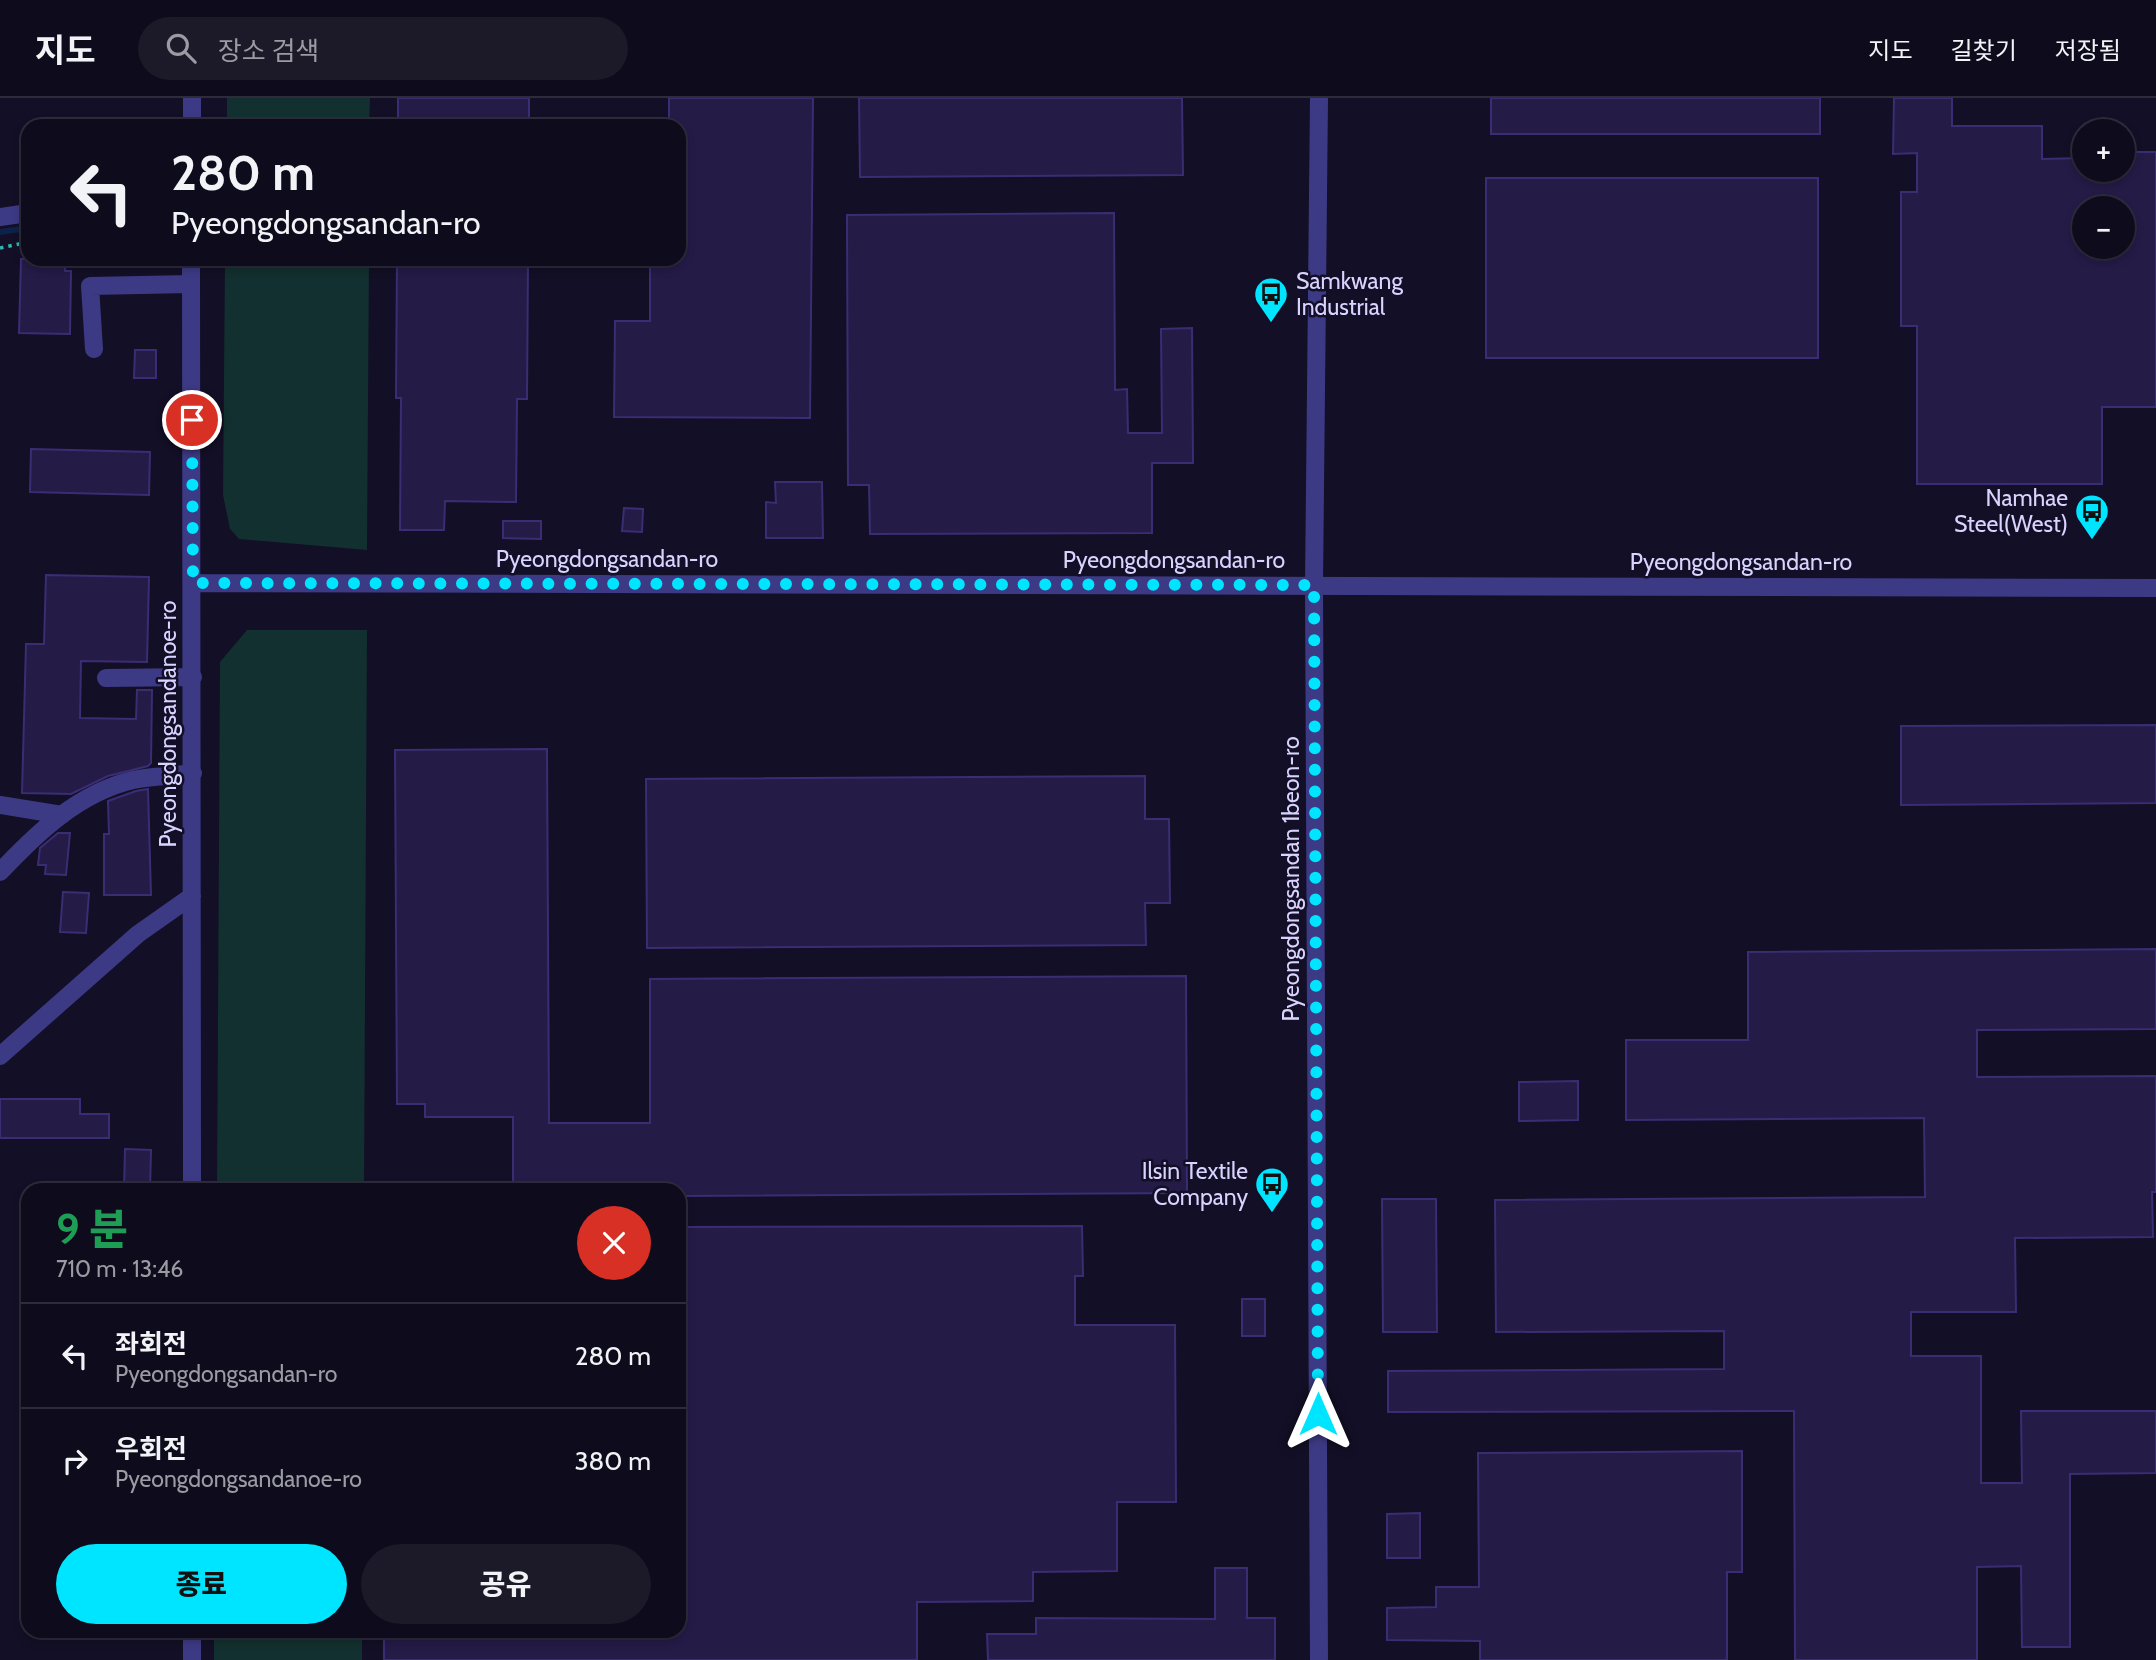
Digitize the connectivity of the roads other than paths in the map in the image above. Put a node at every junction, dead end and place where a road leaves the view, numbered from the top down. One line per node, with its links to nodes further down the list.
1 (192, 98): 3 (street)
2 (1319, 98): 10 (street, Pyeongdongsandan 1beon-ro)
3 (192, 119)
4 (21, 214): 5 (street)
5 (0, 217)
6 (191, 266): 7 (street, Pyeongdongsandanoe-ro)
7 (191, 284): 8 (street); 9 (street, Pyeongdongsandanoe-ro)
8 (94, 349)
9 (193, 583): 10 (street, Pyeongdongsandan-ro); 12 (street, Pyeongdongsandanoe-ro)
10 (1314, 585): 11 (street, Pyeongdongsandan-ro); 23 (street, Pyeongdongsandan 1beon-ro)
11 (2156, 588)
12 (192, 677): 13 (street); 14 (street, Pyeongdongsandanoe-ro)
13 (106, 678)
14 (193, 773): 16 (street); 18 (street, Pyeongdongsandanoe-ro)
15 (0, 805): 16 (street)
16 (62, 815): 17 (street)
17 (0, 872)
18 (192, 896): 19 (street); 20 (street, Pyeongdongsandanoe-ro)
19 (0, 1056)
20 (192, 1183)
21 (192, 1638): 22 (street)
22 (192, 1660)
23 (1319, 1660)

